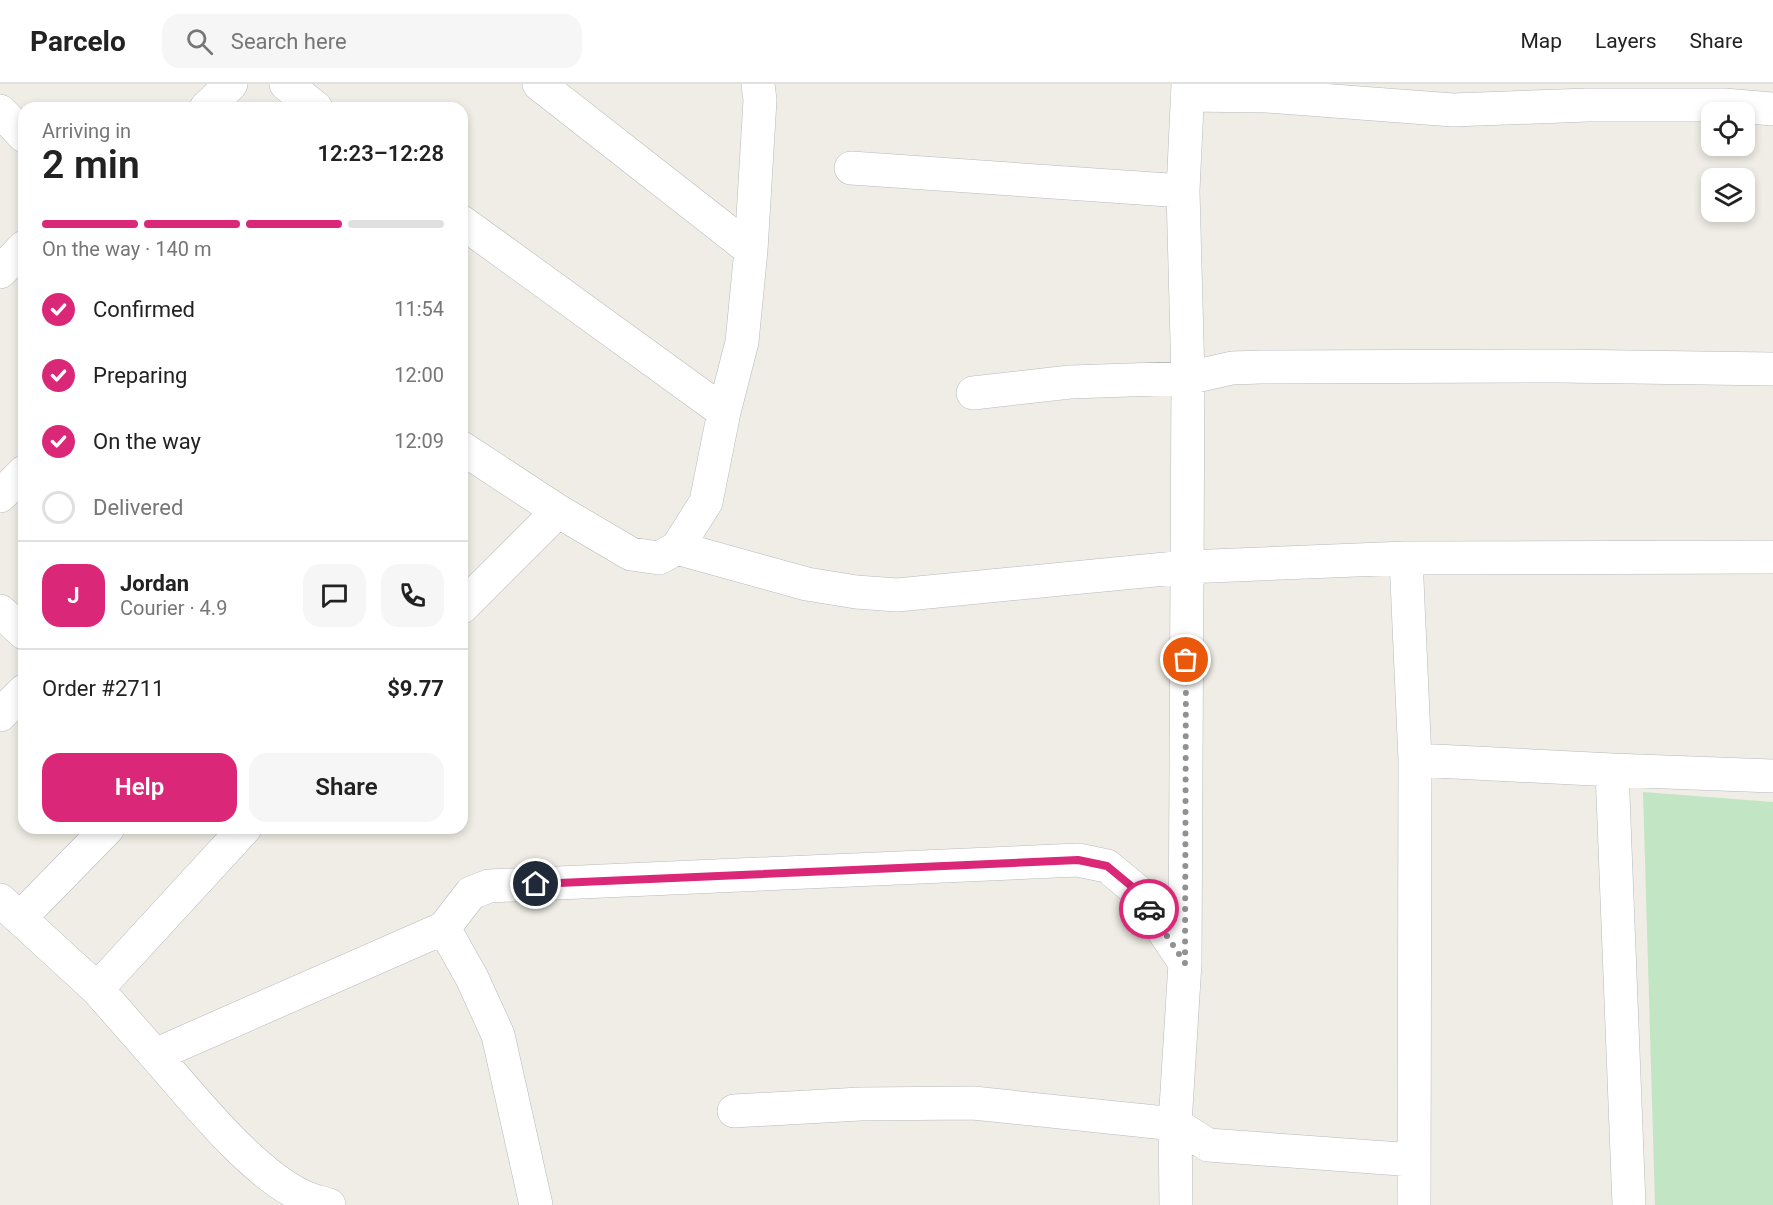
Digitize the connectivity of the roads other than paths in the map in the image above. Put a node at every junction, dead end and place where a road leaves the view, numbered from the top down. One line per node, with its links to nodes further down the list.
1 (231, 84): 8 (street)
2 (286, 84): 9 (street)
3 (539, 84): 15 (street)
4 (758, 84): 15 (street)
5 (1187, 90): 6 (street); 13 (street)
6 (1454, 97): 7 (street)
7 (1771, 100)
8 (212, 102)
9 (308, 102)
10 (0, 111): 11 (street)
11 (18, 130)
12 (851, 168): 13 (street)
13 (1183, 191): 19 (street)
14 (468, 226): 21 (street)
15 (751, 250): 21 (street)
16 (18, 253): 17 (street)
17 (0, 272)
18 (1773, 369): 19 (street)
19 (1188, 378): 20 (street); 29 (street)
20 (973, 393)
21 (724, 412): 26 (street)
22 (468, 459): 25 (street)
23 (18, 478): 24 (street)
24 (0, 496)
25 (558, 511): 26 (street); 30 (street)
26 (677, 548): 29 (street)
27 (1773, 557): 28 (street)
28 (1406, 558): 29 (street); 35 (street)
29 (1186, 567): 42 (street)
30 (468, 601)
31 (0, 611): 32 (street)
32 (18, 628)
33 (18, 697): 34 (street)
34 (0, 715)
35 (1415, 760): 36 (street); 47 (street)
36 (1612, 770): 37 (street); 52 (street)
37 (1773, 776)
38 (101, 834): 40 (street)
39 (232, 834): 43 (street)
40 (10, 909): 43 (street)
41 (444, 928): 42 (street); 44 (street); 49 (street)
42 (1185, 963): 46 (street)
43 (97, 989): 44 (street)
44 (155, 1055): 48 (street)
45 (734, 1111): 46 (street)
46 (1175, 1124): 47 (street); 50 (street)
47 (1414, 1160): 51 (street)
48 (310, 1202)
49 (536, 1205)
50 (1176, 1205)
51 (1414, 1205)
52 (1629, 1205)

